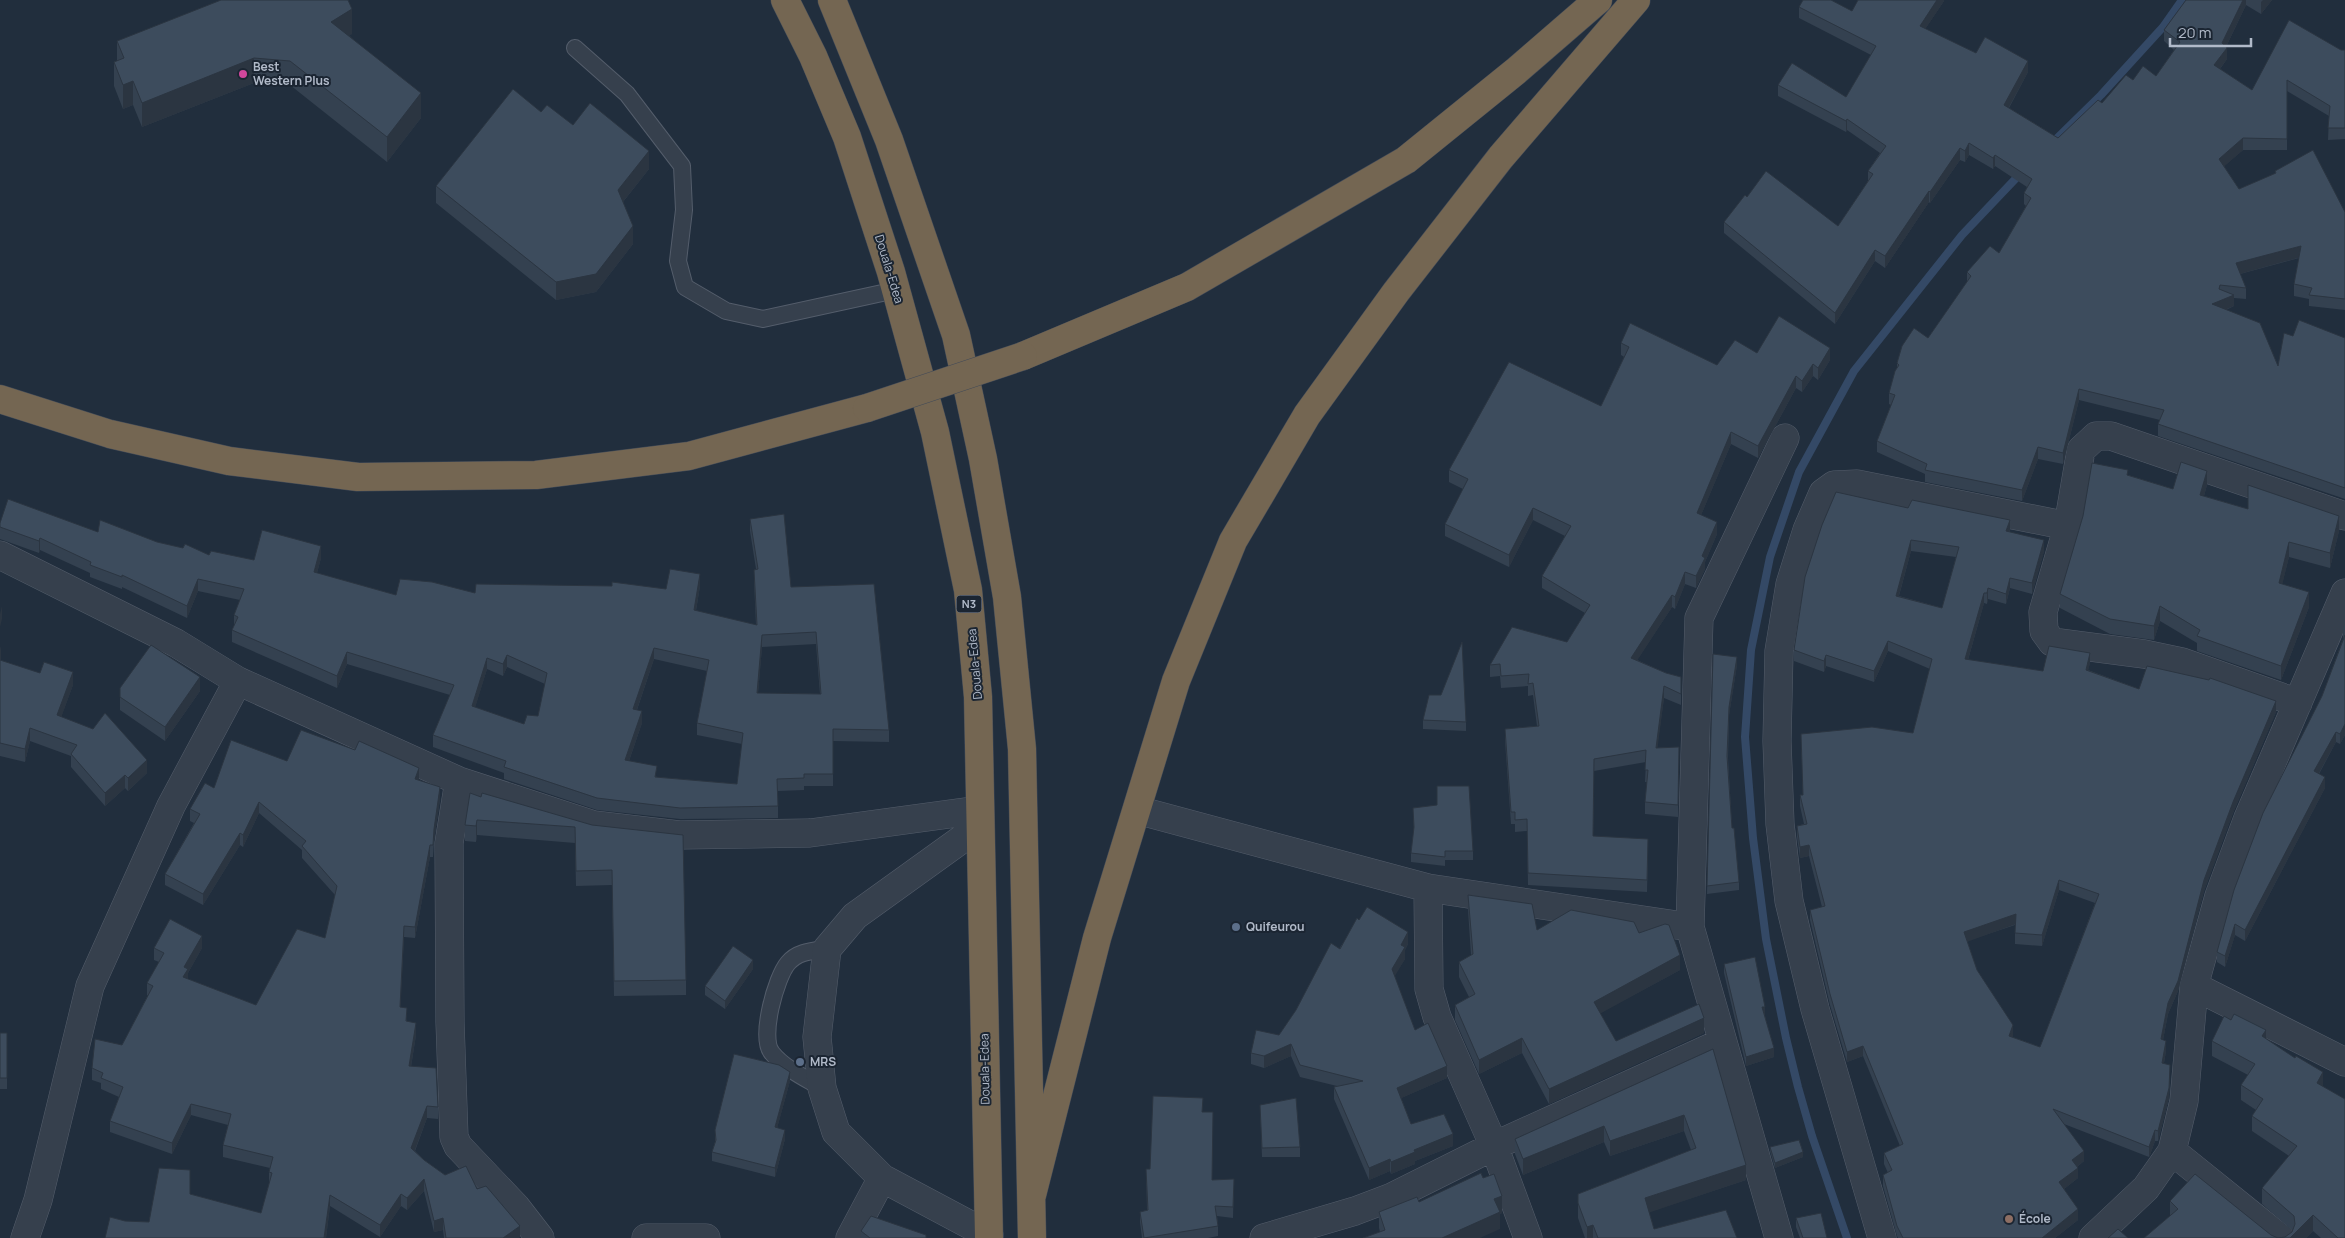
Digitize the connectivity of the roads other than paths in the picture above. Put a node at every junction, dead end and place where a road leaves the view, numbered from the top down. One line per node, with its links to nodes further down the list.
1 (769, 0): 7 (highway)
2 (785, 0): 7 (highway, Douala-Edea / N3)
3 (832, 0): 29 (highway)
4 (1598, 0): 8 (highway, bridge)
5 (1636, 0): 17 (highway)
6 (575, 48): 7 (lane)
7 (894, 281): 18 (highway, Douala-Edea / N3)
8 (0, 399)
9 (1785, 438): 20 (street)
10 (2345, 516): 11 (street)
11 (2068, 526): 15 (street); 40 (street)
12 (0, 555): 14 (street)
13 (2345, 593): 15 (street)
14 (238, 681): 16 (street); 31 (street)
15 (2298, 703): 22 (street)
16 (459, 781): 18 (street); 32 (street)
17 (1137, 810): 19 (street); 29 (highway)
18 (979, 818): 21 (street); 30 (highway, Douala-Edea / N3)
19 (1428, 888): 20 (street); 26 (street)
20 (1690, 927): 23 (street)
21 (827, 949): 25 (street); 25 (lane)
22 (2194, 986): 24 (street); 27 (street)
23 (1723, 1042): 26 (street); 39 (street)
24 (2345, 1062)
25 (822, 1088): 28 (street)
26 (1494, 1146): 37 (street); 38 (street)
27 (2172, 1151): 41 (street); 42 (street)
28 (882, 1178): 30 (street); 35 (street)
29 (1032, 1195): 36 (highway)
30 (989, 1236)
31 (25, 1238)
32 (540, 1238)
33 (646, 1238): 34 (street)
34 (706, 1238)
35 (850, 1238)
36 (1032, 1238)
37 (1264, 1238)
38 (1528, 1238)
39 (1779, 1238)
40 (1882, 1238)
41 (2093, 1238)
42 (2280, 1238)

